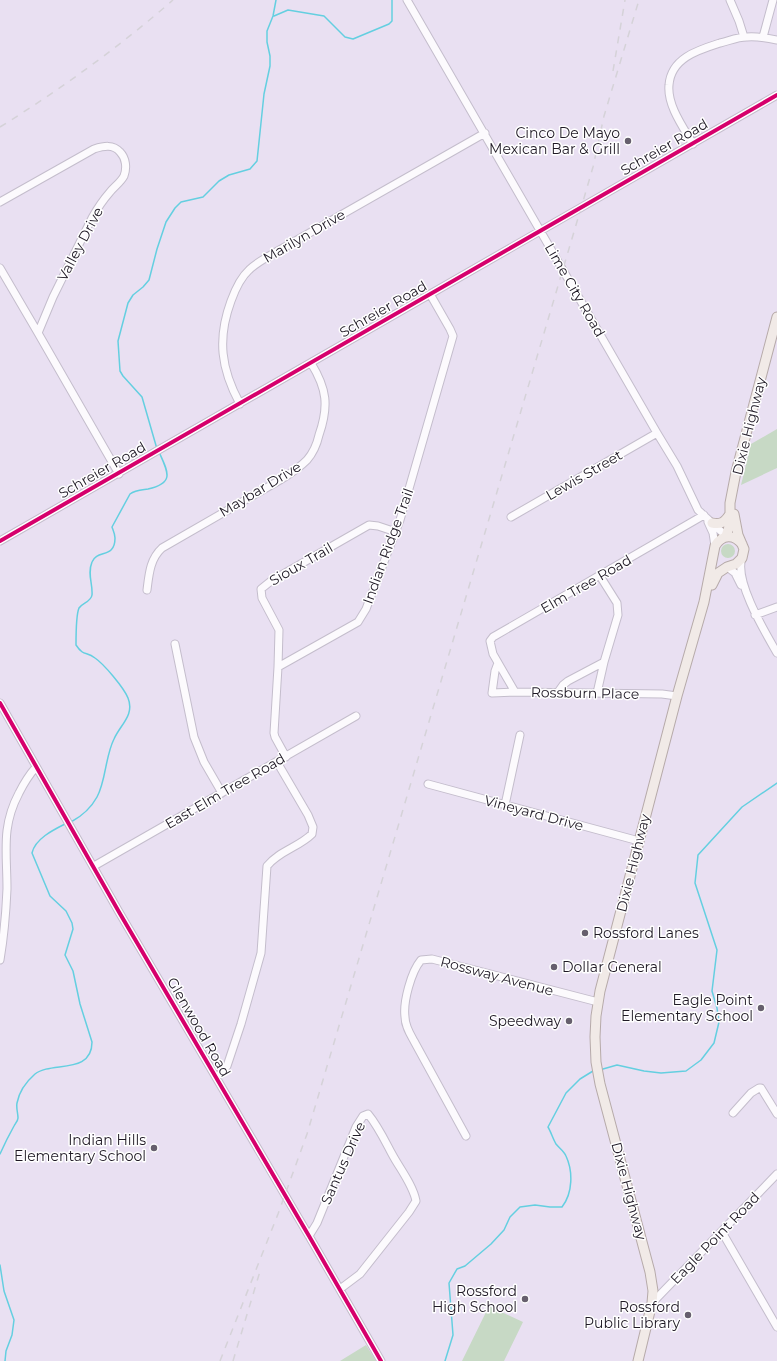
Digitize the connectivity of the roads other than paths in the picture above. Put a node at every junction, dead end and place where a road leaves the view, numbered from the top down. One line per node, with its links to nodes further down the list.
1 (407, 0): 8 (street, Lime City Road)
2 (730, 0): 4 (street)
3 (773, 0): 5 (street)
4 (744, 37): 5 (street); 9 (street)
5 (763, 37): 6 (street)
6 (777, 40)
7 (777, 95): 9 (street, Schreier Road)
8 (484, 133): 11 (street, Lime City Road); 17 (street, Marilyn Drive)
9 (693, 144): 11 (street, Schreier Road)
10 (0, 202): 15 (street, Valley Drive)
11 (541, 231): 13 (street, Schreier Road); 18 (street, Lime City Road)
12 (0, 268): 15 (street)
13 (430, 294): 16 (street, Schreier Road); 24 (street, Indian Ridge Trail)
14 (777, 317): 20 (main road, Dixie Highway)
15 (38, 333): 19 (street)
16 (311, 363): 17 (street, Schreier Road); 32 (street, Maybar Drive)
17 (240, 404): 19 (street, Schreier Road)
18 (657, 434): 22 (street, Lewis Street); 23 (street, Lime City Road)
19 (119, 474): 26 (street, Schreier Road)
20 (734, 488): 21 (main road, Dixie Highway); 27 (main road, Dixie Highway)
21 (730, 514): 23 (main road); 25 (main road, Dixie Highway)
22 (511, 517)
23 (707, 519): 25 (street, Lime City Road); 28 (street, Lime City Road); 31 (street, Elm Tree Road)
24 (396, 532): 40 (street, Indian Ridge Trail); 40 (street, Sioux Trail)
25 (726, 536): 27 (main road); 28 (main road)
26 (0, 541)
27 (742, 544): 29 (main road, Dixie Highway)
28 (715, 548): 30 (main road); 33 (main road, Dixie Highway)
29 (742, 558): 30 (main road, Dixie Highway); 35 (street)
30 (727, 567): 33 (main road, Dixie Highway); 35 (street)
31 (600, 576): 38 (street); 39 (street, Elm Tree Road)
32 (147, 590)
33 (704, 602): 44 (main road, Dixie Highway)
34 (777, 607): 35 (street)
35 (755, 612): 37 (street)
36 (175, 644): 52 (street)
37 (777, 653)
38 (604, 662): 42 (street); 43 (street)
39 (498, 663): 41 (street, Elm Tree Road); 41 (street, Rossburn Place)
40 (278, 667): 48 (street)
41 (515, 692): 42 (street, Rossburn Place)
42 (558, 692): 43 (street, Rossburn Place)
43 (597, 693): 44 (street, Rossburn Place)
44 (677, 696): 54 (main road, Dixie Highway)
45 (0, 703): 50 (street, Glenwood Road)
46 (356, 716): 48 (street, East Elm Tree Road)
47 (520, 735): 53 (street)
48 (286, 757): 49 (street, East Elm Tree Road)
49 (277, 762): 52 (street, East Elm Tree Road); 59 (street)
50 (36, 767): 55 (street, Glenwood Road); 56 (street)
51 (428, 784): 53 (street, Vineyard Drive)
52 (222, 793): 55 (street, East Elm Tree Road)
53 (504, 805): 54 (street, Vineyard Drive)
54 (639, 841): 58 (main road, Dixie Highway)
55 (94, 866): 59 (street, Glenwood Road)
56 (3, 886): 57 (street)
57 (0, 960)
58 (598, 1002): 62 (street, Rossway Avenue); 67 (main road, Dixie Highway)
59 (216, 1077): 65 (street, Glenwood Road)
60 (733, 1113): 61 (street)
61 (777, 1114)
62 (466, 1136)
63 (777, 1174): 64 (street, Eagle Point Road)
64 (722, 1232): 67 (street, Eagle Point Road); 68 (street)
65 (309, 1236): 66 (street, Glenwood Road); 66 (street, Santus Drive)
66 (340, 1289): 69 (street, Glenwood Road)
67 (652, 1303): 70 (main road, Dixie Highway)
68 (777, 1327)
69 (381, 1361)
70 (638, 1361)

